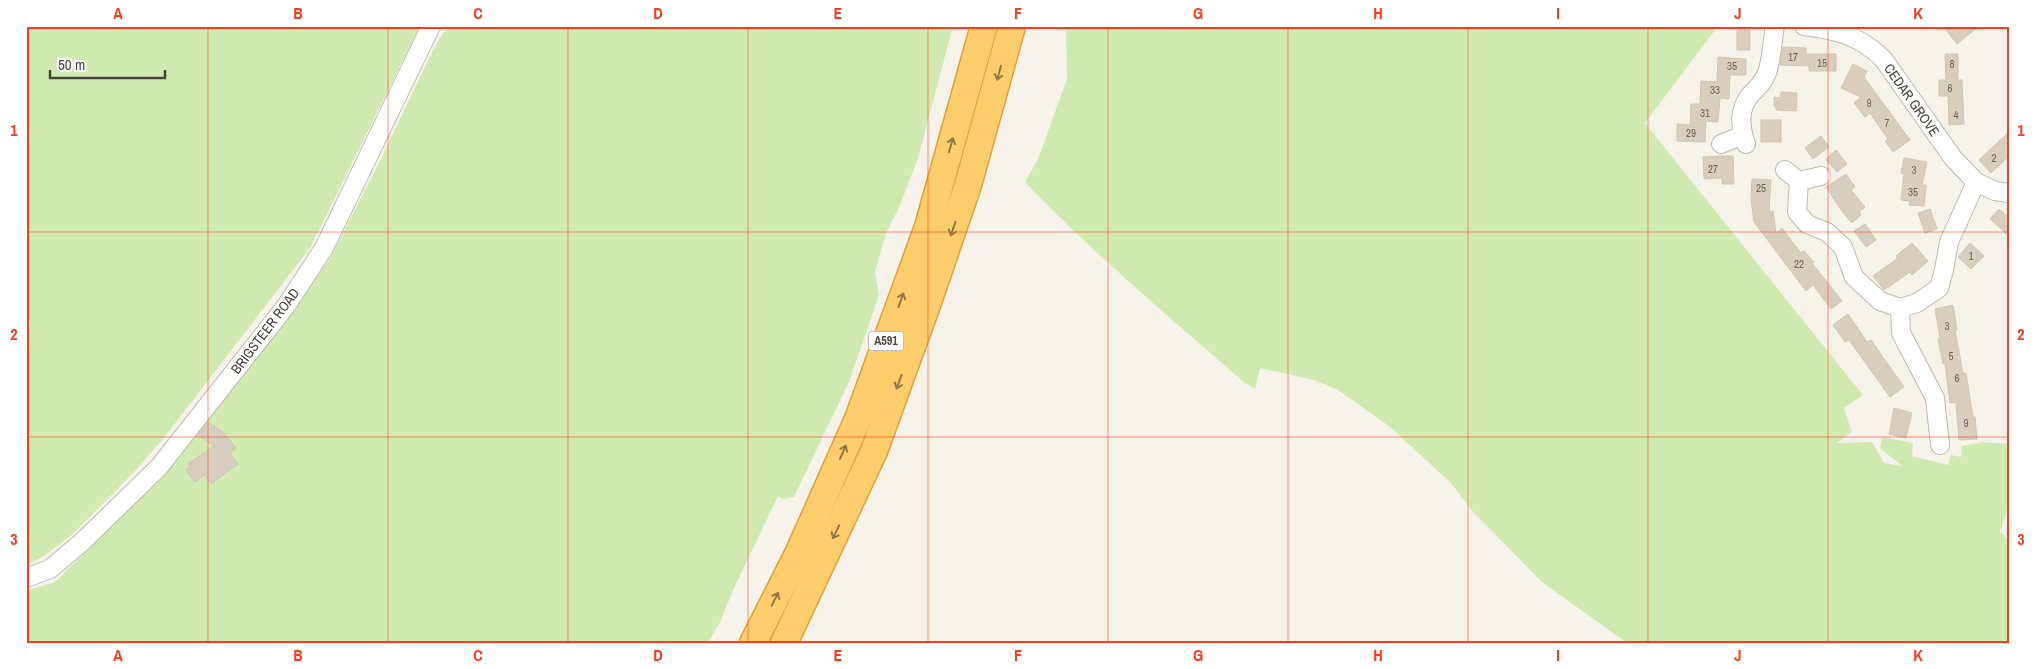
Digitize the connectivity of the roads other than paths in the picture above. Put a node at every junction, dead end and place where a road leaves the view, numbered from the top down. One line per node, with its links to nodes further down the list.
1 (431, 26): 14 (street, BRIGSTEER ROAD)
2 (984, 26): 15 (highway, A591, one-way to 2)
3 (1012, 26): 16 (highway, A591, one-way to 16)
4 (1775, 26): 6 (street)
5 (1804, 26): 10 (street, CEDAR GROVE)
6 (1721, 144)
7 (1785, 170): 9 (street)
8 (1821, 176): 9 (street)
9 (1799, 181): 12 (street)
10 (1976, 182): 11 (street, CEDAR GROVE); 12 (street)
11 (2009, 193)
12 (1900, 308): 13 (street)
13 (1940, 445)
14 (26, 578)
15 (753, 643)
16 (784, 643)

